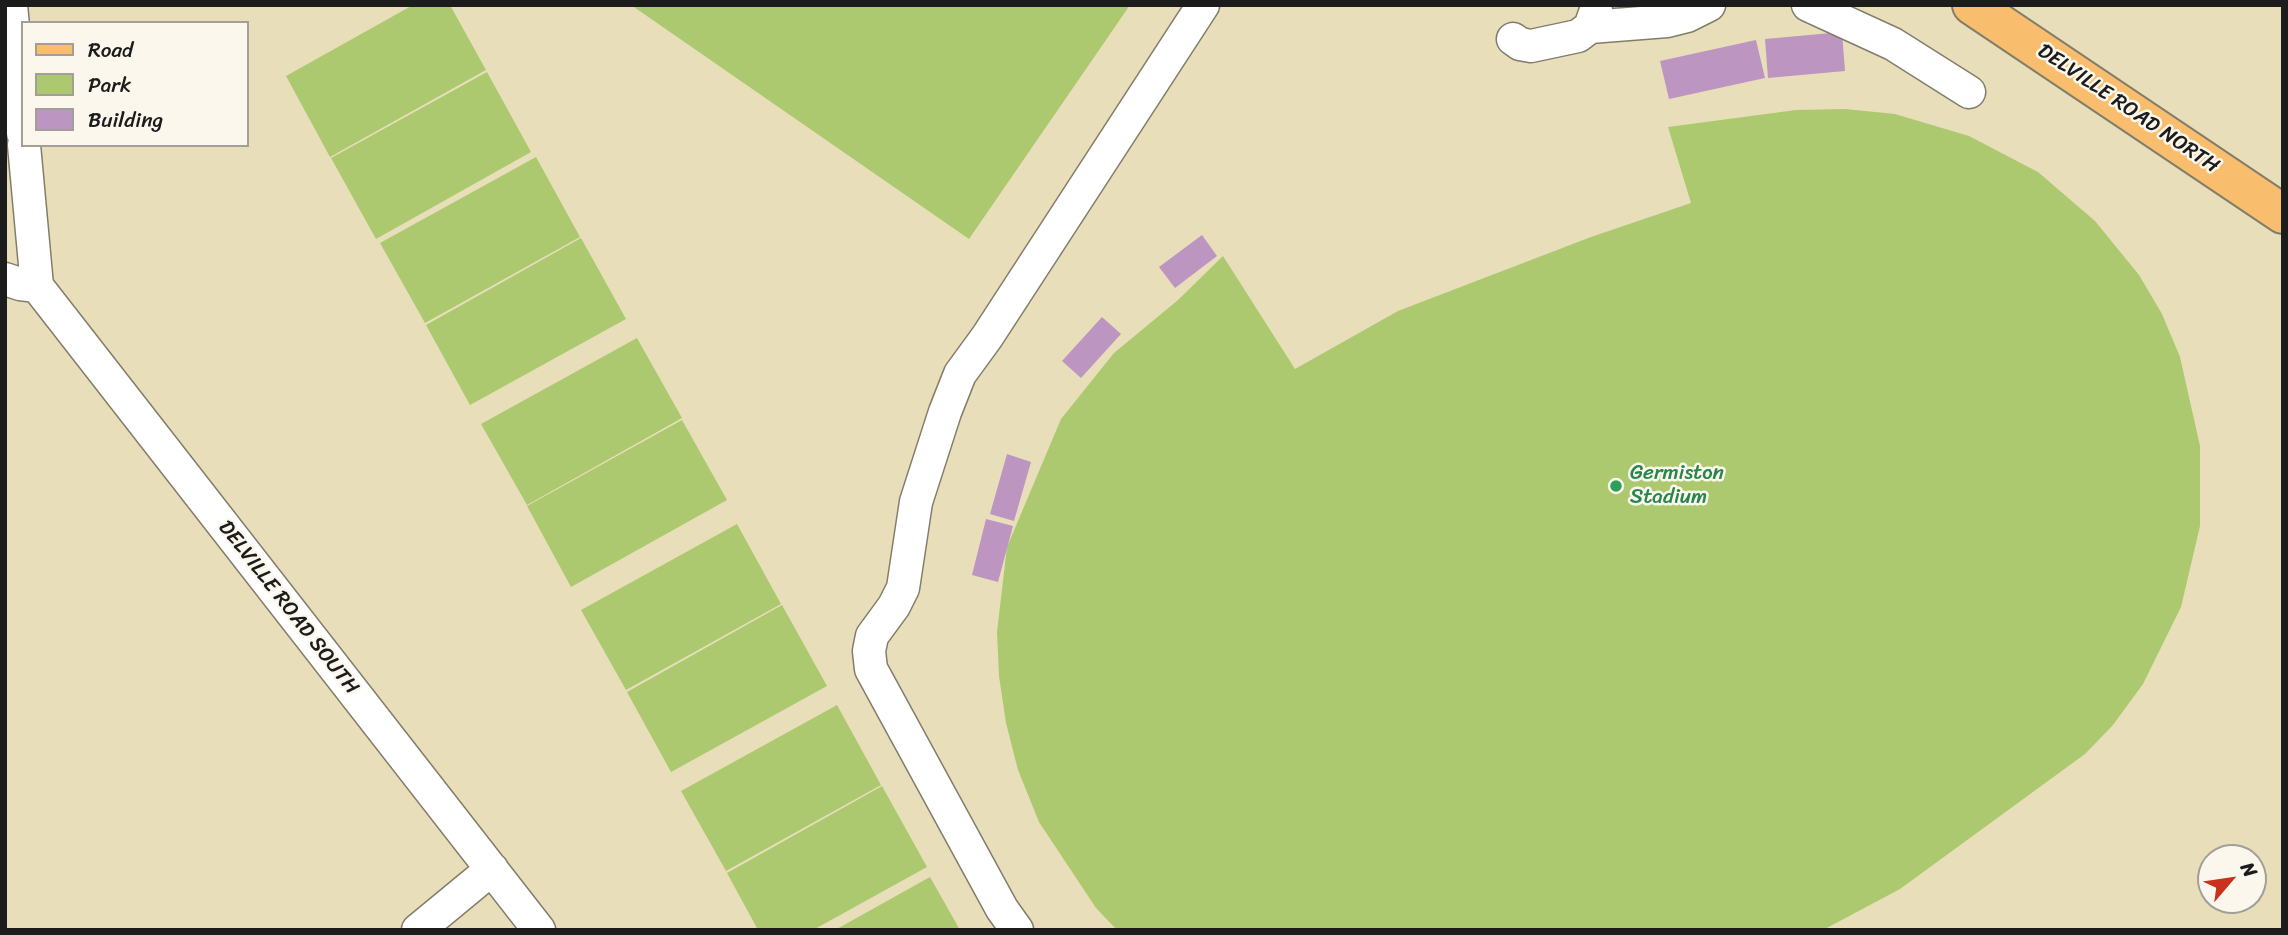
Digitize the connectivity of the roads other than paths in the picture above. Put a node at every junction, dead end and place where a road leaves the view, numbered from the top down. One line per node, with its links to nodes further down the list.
1 (11, 5): 9 (street)
2 (1203, 5): 17 (street)
3 (1709, 5): 6 (street)
4 (1808, 5): 8 (street)
5 (1972, 5): 11 (main road, DELVILLE ROAD NORTH)
6 (1592, 16): 7 (street)
7 (1513, 39)
8 (1969, 92)
9 (21, 112)
10 (24, 147): 13 (street)
11 (2283, 214)
12 (5, 279): 13 (street)
13 (37, 286): 14 (street, DELVILLE ROAD SOUTH)
14 (492, 869): 15 (street); 16 (street, DELVILLE ROAD SOUTH)
15 (418, 930)
16 (540, 930)
17 (1017, 930)

